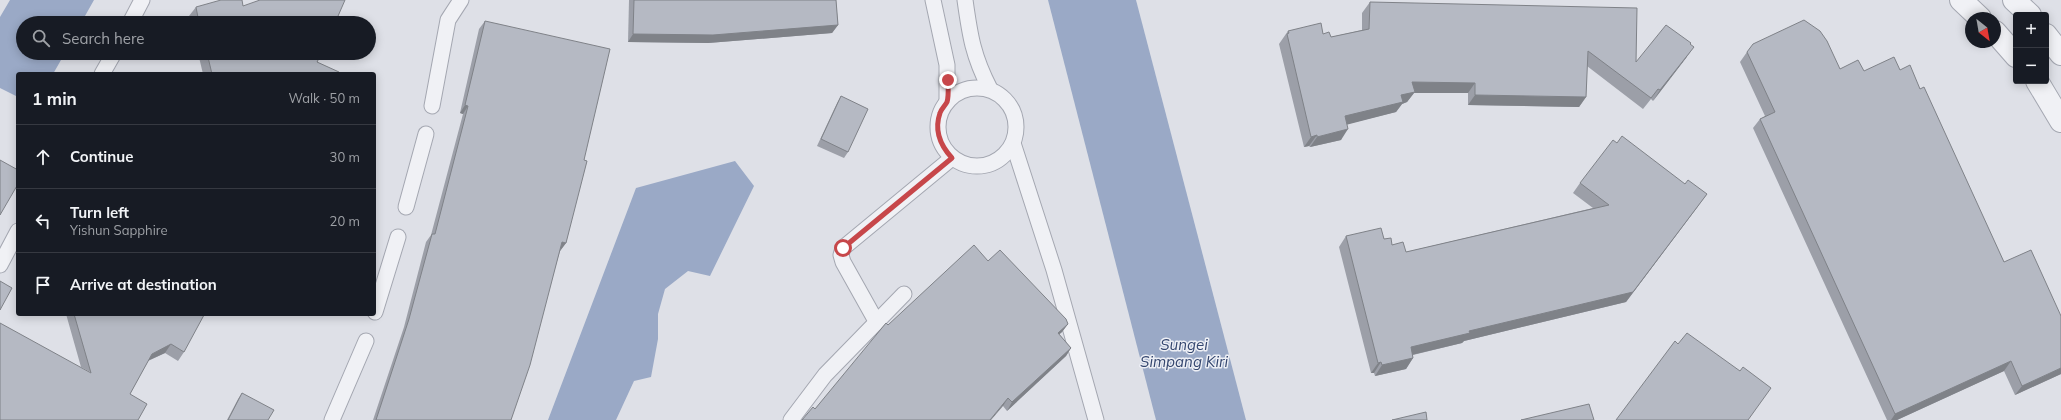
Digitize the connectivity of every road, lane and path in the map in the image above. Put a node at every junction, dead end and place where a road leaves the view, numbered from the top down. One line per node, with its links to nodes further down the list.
1 (142, 0): 9 (lane)
2 (461, 0): 19 (lane)
3 (933, 0): 18 (lane)
4 (966, 0): 17 (lane)
5 (1961, 0): 7 (street)
6 (2014, 0): 8 (street)
7 (1974, 12)
8 (2027, 12)
9 (134, 16)
10 (2001, 39): 12 (street)
11 (2049, 39): 13 (street)
12 (2013, 53)
13 (2061, 54)
14 (110, 60): 15 (lane)
15 (103, 72)
16 (2038, 84): 20 (street)
17 (990, 89): 18 (lane); 22 (lane)
18 (947, 101): 23 (lane)
19 (432, 106)
20 (2061, 121)
21 (426, 134): 24 (lane)
22 (1013, 143): 23 (lane); 34 (lane)
23 (952, 158): 30 (lane)
24 (406, 208)
25 (16, 235): 27 (lane)
26 (398, 237): 29 (lane)
27 (0, 265)
28 (904, 294): 30 (lane)
29 (376, 309)
30 (876, 321): 33 (lane)
31 (366, 341): 32 (lane)
32 (332, 420)
33 (791, 420)
34 (1096, 420)

